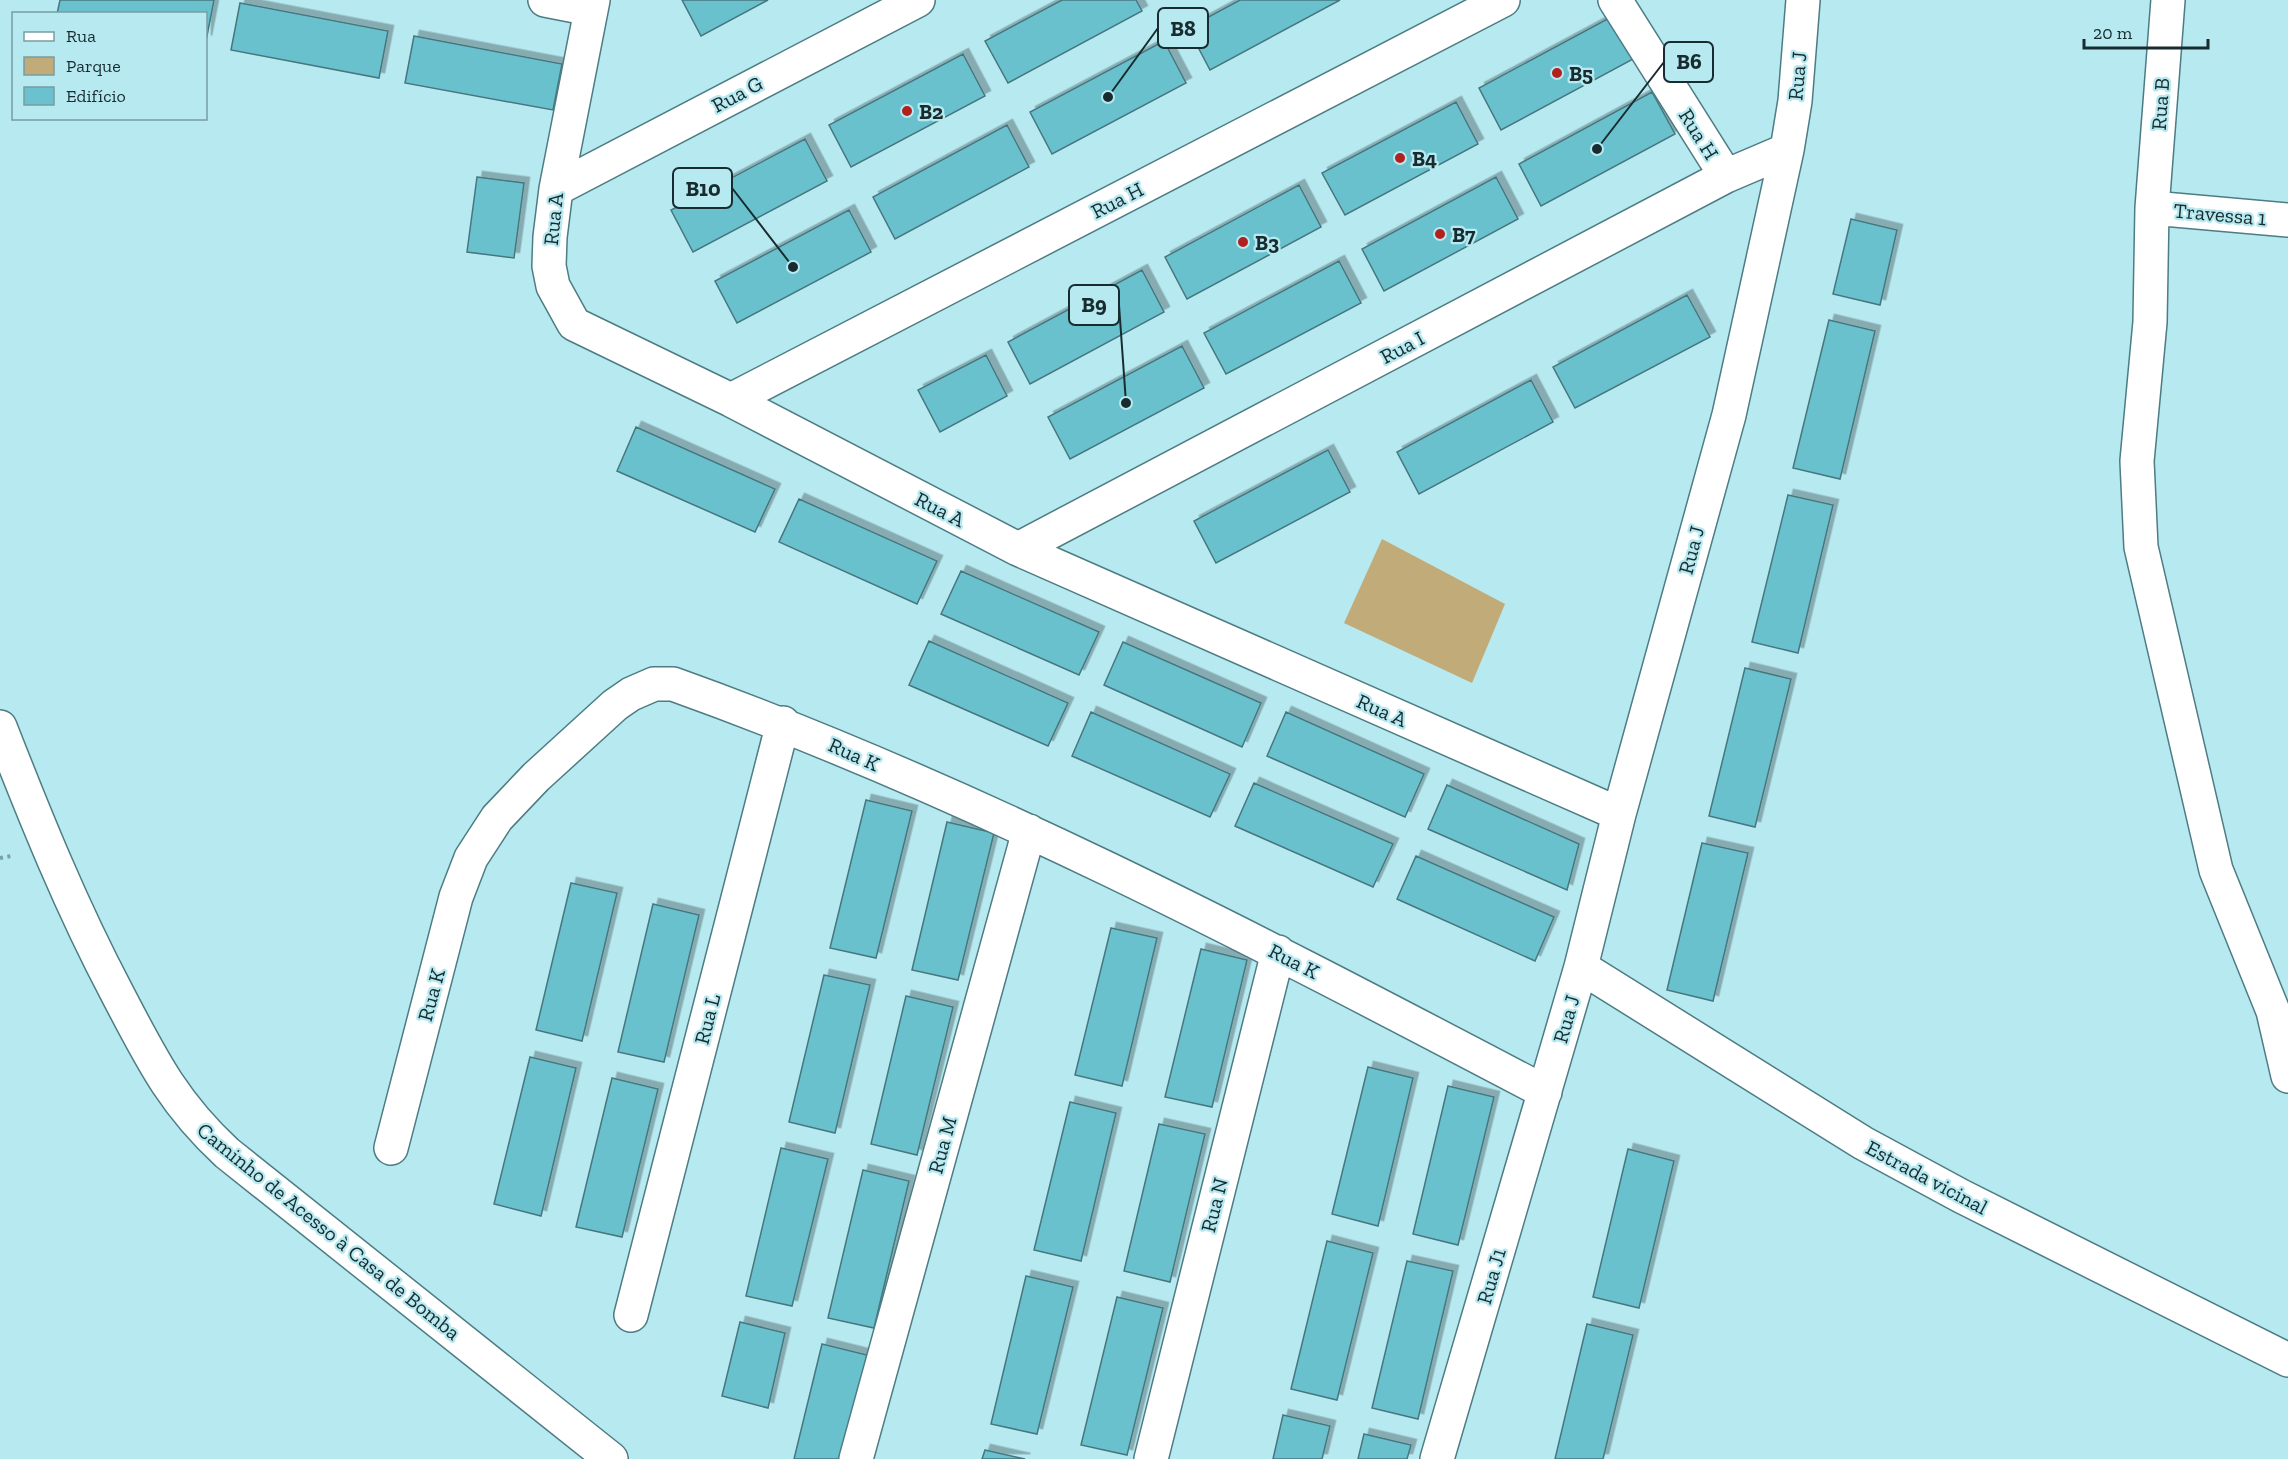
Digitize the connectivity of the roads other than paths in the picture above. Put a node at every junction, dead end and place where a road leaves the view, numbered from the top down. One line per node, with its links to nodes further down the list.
1 (545, 0): 7 (street)
2 (918, 0): 10 (street, Rua G)
3 (1503, 0): 13 (street, Rua H)
4 (1615, 0): 9 (street, Rua H)
5 (1803, 0): 8 (street, Rua J)
6 (2168, 0): 11 (street, Rua B)
7 (592, 5): 10 (street, Rua A)
8 (1787, 150): 9 (street, Rua I); 17 (street, Rua J)
9 (1726, 176): 14 (street, Rua I)
10 (556, 189): 13 (street, Rua A)
11 (2152, 208): 12 (street, Travessa 1); 21 (street, Rua B)
12 (2288, 220)
13 (731, 400): 14 (street, Rua A)
14 (1018, 549): 17 (street, Rua A)
15 (783, 723): 18 (street, Rua K); 23 (street, Rua K); 24 (street, Rua L)
16 (0, 727): 26 (street, Caminho de Acesso à Casa de Bomba)
17 (1619, 814): 20 (street, Rua J)
18 (1029, 831): 19 (street, Rua K); 27 (street, Rua M)
19 (1278, 952): 22 (street, Rua K); 28 (street, Rua N)
20 (1581, 967): 22 (street, Rua J); 25 (street, Estrada vicinal)
21 (2288, 1076)
22 (1545, 1092): 29 (street, Rua J1)
23 (391, 1148)
24 (631, 1315)
25 (2288, 1360)
26 (611, 1459)
27 (855, 1459)
28 (1151, 1459)
29 (1437, 1459)

